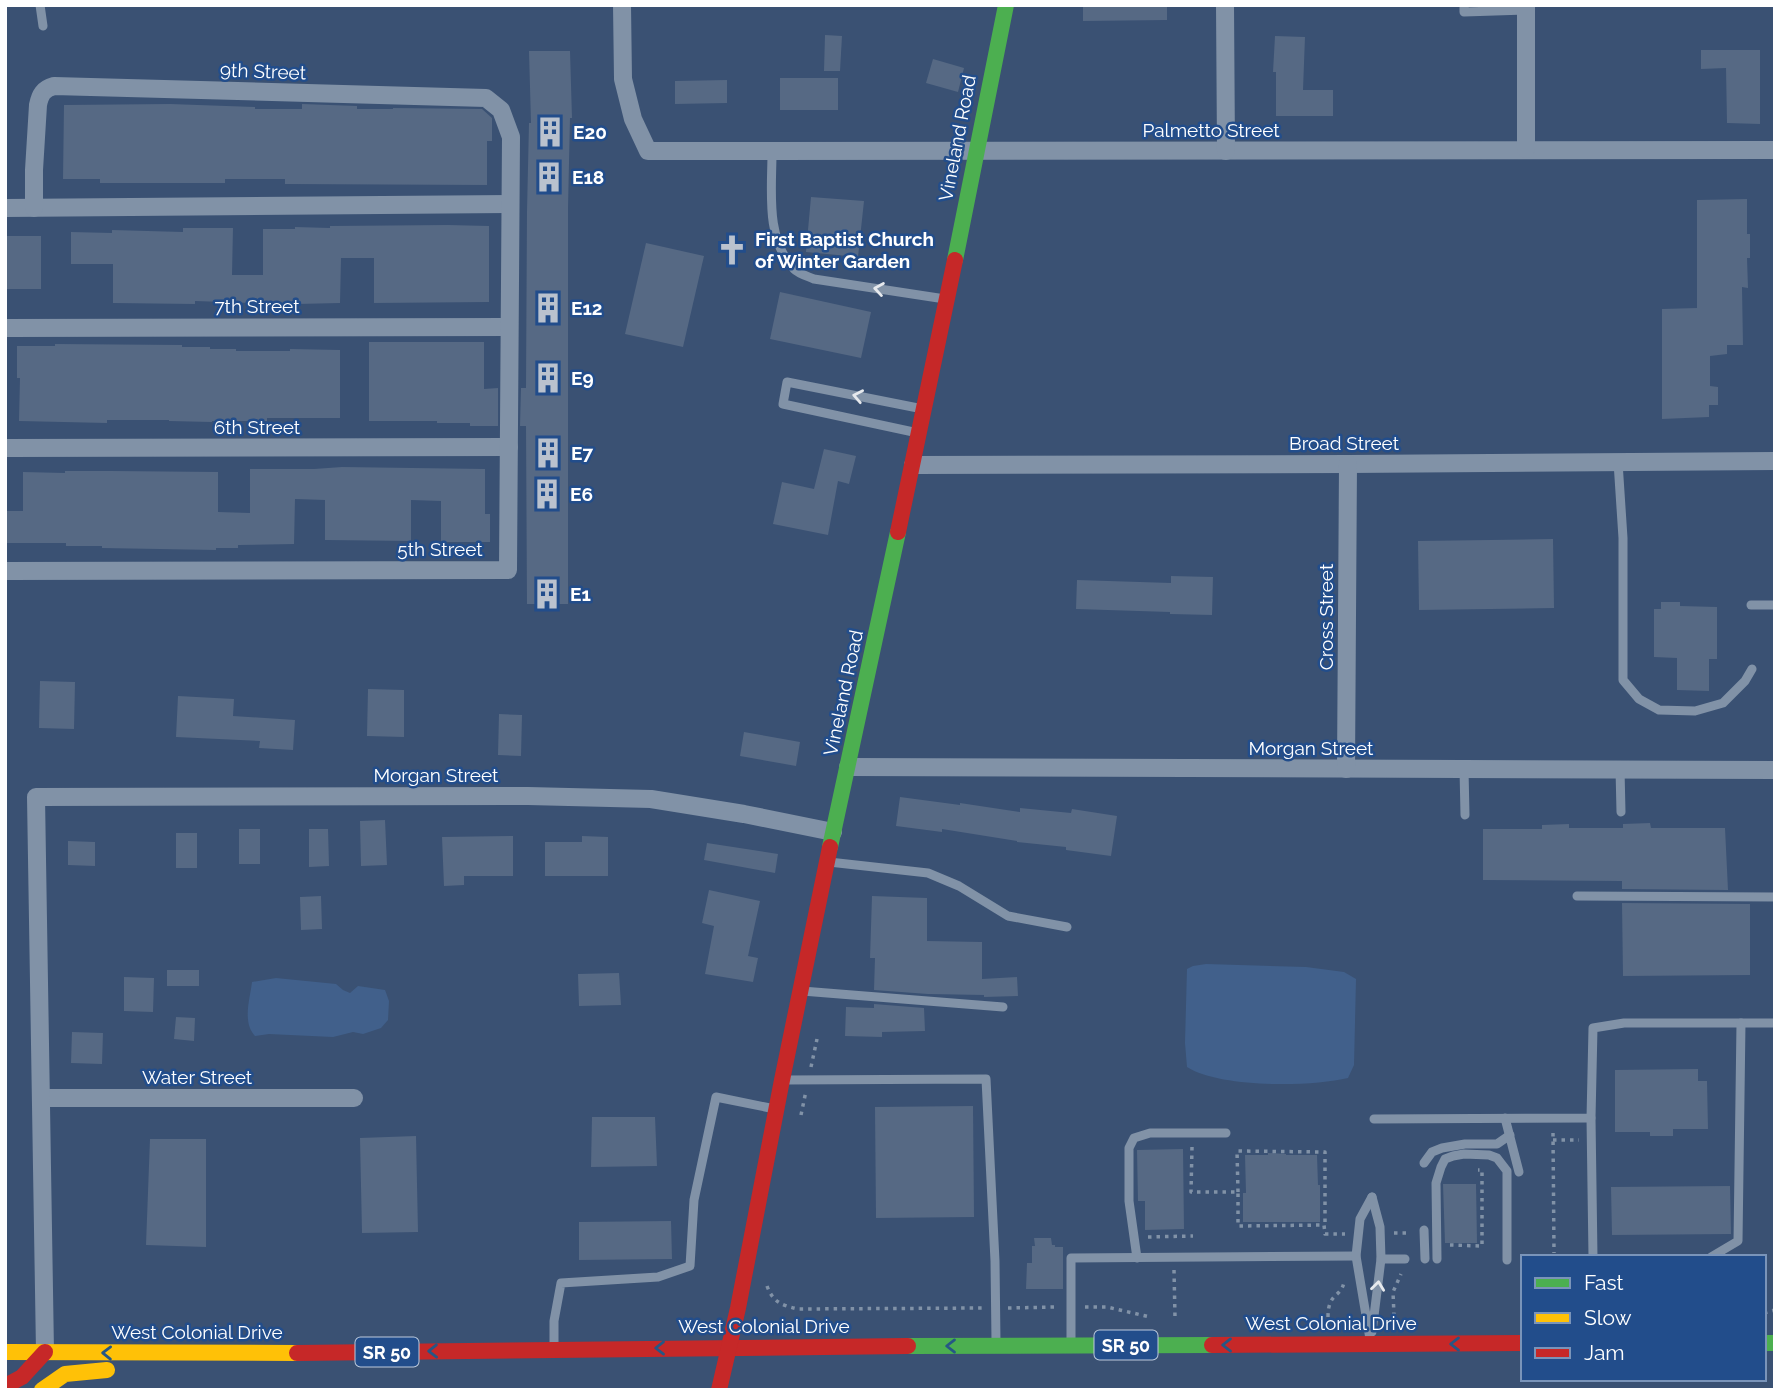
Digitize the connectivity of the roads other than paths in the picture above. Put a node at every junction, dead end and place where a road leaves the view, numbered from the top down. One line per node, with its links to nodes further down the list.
1 (40, 5): 7 (lane)
2 (622, 5): 11 (street, Palmetto Street)
3 (1006, 5): 12 (main road, Vineland Road)
4 (1225, 5): 10 (street)
5 (1464, 5): 6 (lane)
6 (1526, 8): 8 (street)
7 (43, 26)
8 (1526, 149): 9 (street, Palmetto Street); 10 (street, Palmetto Street)
9 (1775, 150)
10 (1226, 151): 12 (street, Palmetto Street)
11 (772, 152): 12 (street, Palmetto Street); 16 (lane, one-way to 11)
12 (976, 152): 16 (main road, Vineland Road)
13 (510, 204): 15 (street); 15 (street, 9th Street); 17 (street, 5th Street)
14 (5, 208): 15 (street)
15 (34, 208)
16 (946, 300): 19 (main road, Vineland Road)
17 (509, 327): 18 (street, 7th Street); 21 (street, 5th Street)
18 (5, 328)
19 (925, 409): 20 (main road, Vineland Road); 20 (lane, one-way to 20)
20 (920, 434): 26 (main road, Vineland Road)
21 (509, 447): 22 (street, 6th Street); 27 (street, 5th Street)
22 (5, 448)
23 (1775, 461): 24 (street, Broad Street)
24 (1618, 462): 25 (street, Broad Street); 30 (lane)
25 (1349, 464): 26 (street, Broad Street); 32 (street, Cross Street)
26 (914, 465): 31 (main road, Vineland Road)
27 (5, 571)
28 (1751, 605): 29 (lane)
29 (1775, 605)
30 (1752, 669)
31 (848, 767): 32 (street, Morgan Street); 38 (main road, Vineland Road)
32 (1346, 769): 33 (street, Morgan Street)
33 (1464, 769): 34 (street, Morgan Street); 37 (lane)
34 (1620, 769): 35 (street, Morgan Street); 36 (lane)
35 (1775, 770)
36 (1621, 812)
37 (1465, 815)
38 (833, 832): 39 (main road, Vineland Road); 48 (street, Morgan Street)
39 (827, 861): 42 (lane); 43 (main road, Vineland Road)
40 (1577, 896): 41 (lane)
41 (1775, 897)
42 (1067, 927)
43 (800, 991): 44 (lane); 47 (main road, Vineland Road)
44 (1003, 1007)
45 (1741, 1023): 46 (lane); 52 (lane); 60 (lane)
46 (1775, 1023)
47 (782, 1080): 50 (main road, Vineland Road); 70 (lane)
48 (41, 1098): 49 (street, Water Street); 75 (street)
49 (354, 1098)
50 (776, 1109): 72 (main road, Vineland Road); 73 (lane)
51 (1505, 1118): 52 (lane); 53 (lane); 55 (lane)
52 (1591, 1118): 59 (lane)
53 (1374, 1119)
54 (1226, 1133): 62 (lane)
55 (1510, 1135): 56 (lane); 57 (lane)
56 (1424, 1163)
57 (1519, 1172)
58 (1424, 1231): 65 (lane)
59 (1593, 1255)
60 (1714, 1255)
61 (1356, 1256): 62 (lane); 63 (lane); 69 (lane)
62 (1137, 1258): 71 (lane)
63 (1381, 1259): 64 (lane); 69 (lane, one-way to 63)
64 (1405, 1259)
65 (1425, 1259)
66 (1437, 1259): 67 (lane)
67 (1507, 1260)
68 (1521, 1343): 69 (main road, West Colonial Drive / SR 50, one-way to 69)
69 (1371, 1344): 71 (main road, West Colonial Drive / SR 50, one-way to 71)
70 (996, 1346): 71 (main road, West Colonial Drive / SR 50); 72 (main road, West Colonial Drive / SR 50, one-way to 72)
71 (1070, 1346)
72 (728, 1348): 73 (main road, West Colonial Drive / SR 50, one-way to 73); 79 (main road, Vineland Road)
73 (554, 1349): 76 (main road, West Colonial Drive / SR 50, one-way to 76)
74 (5, 1352): 75 (main road, West Colonial Drive / SR 50)
75 (46, 1352): 76 (main road, West Colonial Drive / SR 50, one-way to 75); 77 (main road)
76 (241, 1354): 78 (main road)
77 (5, 1386)
78 (42, 1390)
79 (719, 1390)

